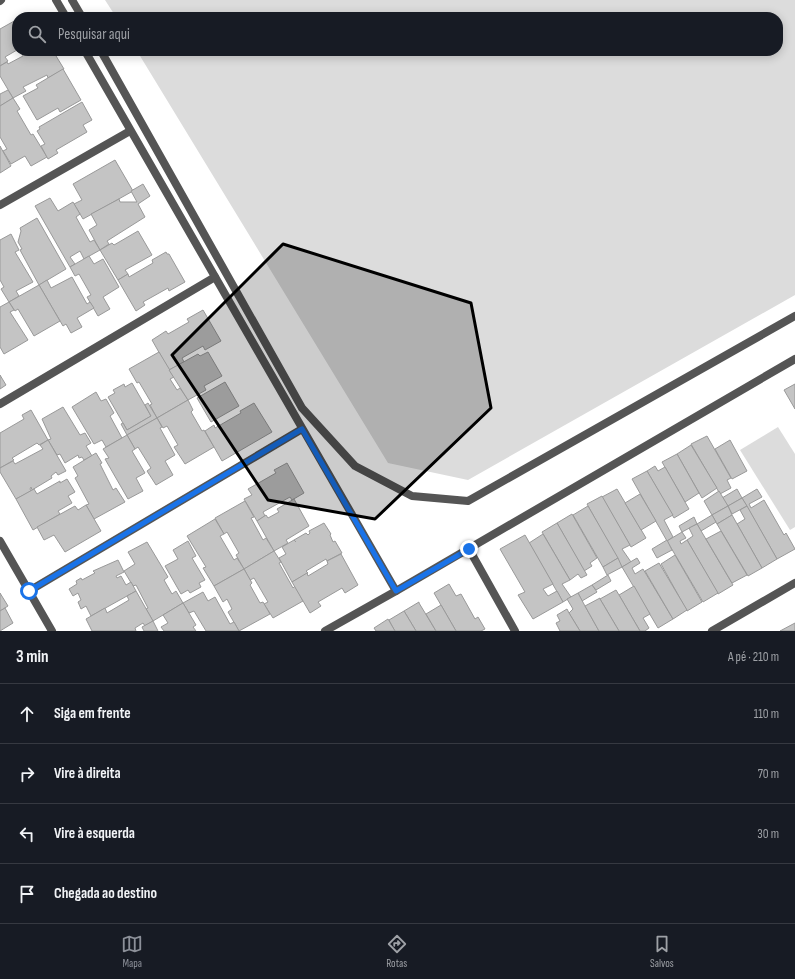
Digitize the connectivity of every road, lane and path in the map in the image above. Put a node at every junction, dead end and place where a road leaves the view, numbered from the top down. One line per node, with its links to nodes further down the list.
1 (56, 0): 3 (street)
2 (72, 0): 4 (street)
3 (63, 12)
4 (79, 12)
5 (88, 56): 7 (street)
6 (104, 56): 10 (street)
7 (130, 131): 8 (street); 9 (street)
8 (0, 205)
9 (214, 277): 12 (street); 13 (street)
10 (795, 316)
11 (795, 359): 15 (street)
12 (0, 404)
13 (302, 429): 17 (street); 18 (street)
14 (0, 541): 17 (street)
15 (469, 549): 18 (street); 21 (street)
16 (795, 583): 22 (street)
17 (29, 591): 19 (street)
18 (396, 591): 20 (street)
19 (52, 631)
20 (325, 631)
21 (515, 631)
22 (712, 631)

